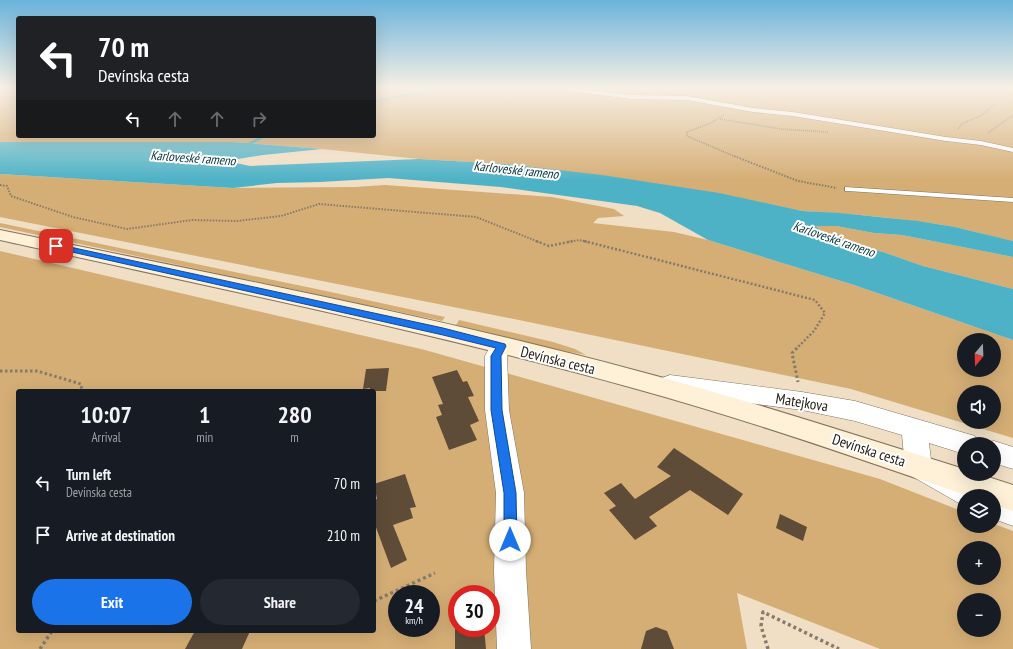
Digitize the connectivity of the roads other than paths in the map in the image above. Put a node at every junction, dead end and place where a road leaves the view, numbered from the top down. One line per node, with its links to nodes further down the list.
1 (820, 119): 2 (lane)
2 (1013, 150)
3 (848, 189): 4 (lane)
4 (1013, 200)
5 (0, 235): 6 (street, Devínska cesta)
6 (501, 346): 7 (street, Devínska cesta); 17 (street)
7 (634, 379): 8 (street, Matejkova); 12 (street, Devínska cesta)
8 (926, 431): 9 (street, Matejkova); 12 (street)
9 (957, 441)
10 (1001, 454): 11 (street)
11 (1013, 458)
12 (918, 466): 13 (street); 14 (street, Devínska cesta)
13 (959, 489)
14 (1013, 498)
15 (1001, 509): 16 (street)
16 (1013, 513)
17 (514, 649)

